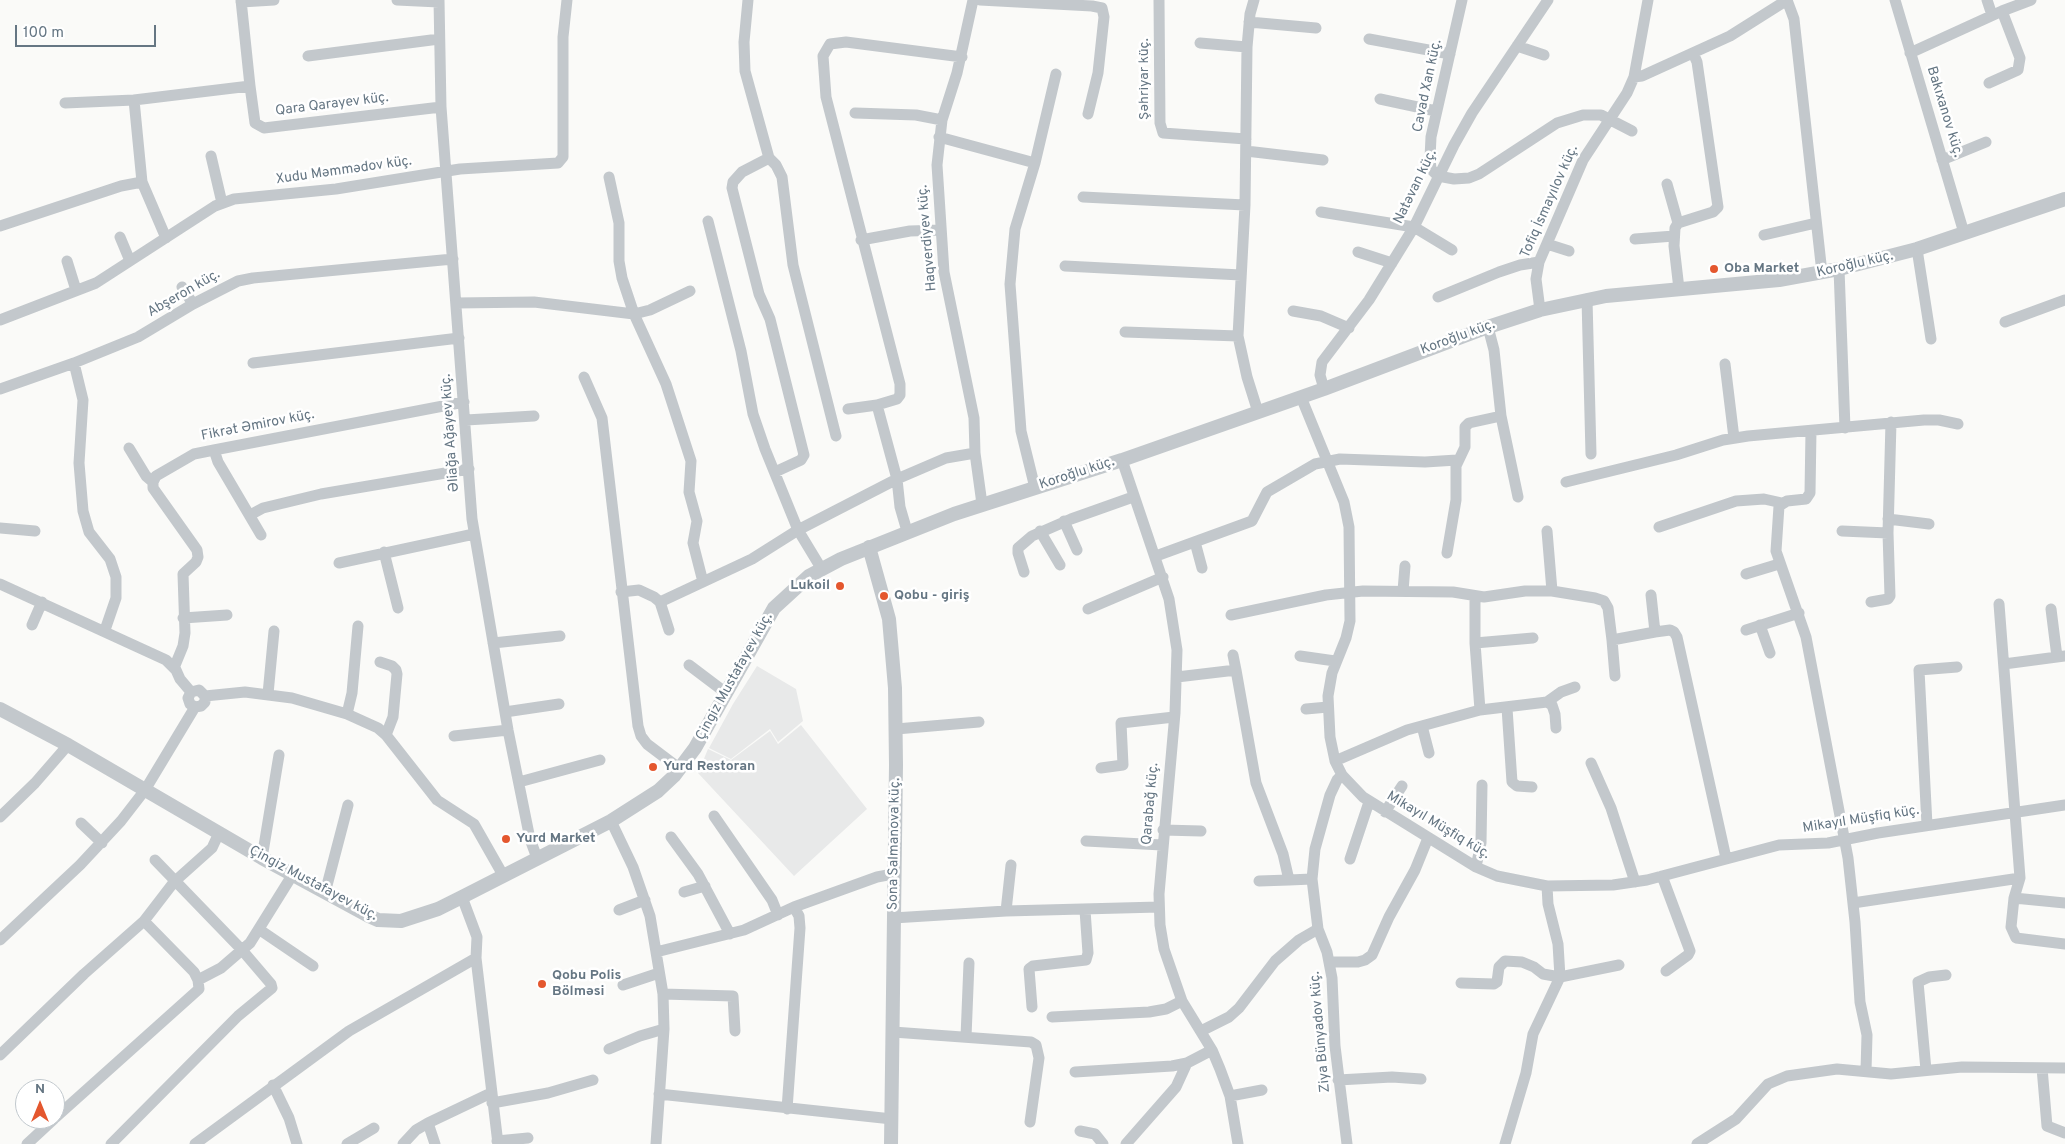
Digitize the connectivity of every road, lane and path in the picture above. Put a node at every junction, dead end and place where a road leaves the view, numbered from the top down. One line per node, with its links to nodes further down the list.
1 (274, 0): 16 (street)
2 (398, 0): 17 (street)
3 (567, 0): 55 (street, Xudu Məmmədov küç.)
4 (748, 0): 51 (street)
5 (973, 0): 31 (street, Haqverdiyev küç.)
6 (980, 0): 42 (street)
7 (1159, 0): 47 (street, Şəhriyar küç.)
8 (1254, 0): 19 (street)
9 (1462, 0): 27 (street, Cavad Xan küç.)
10 (1548, 0): 24 (street, Natəvan küç.)
11 (1648, 0): 33 (street, Tofiq İsmayılov küç.)
12 (1787, 0): 28 (street); 67 (street)
13 (1895, 0): 26 (street, Bakıxanov küç.)
14 (1987, 0): 18 (street)
15 (2031, 0): 18 (street)
16 (241, 1): 35 (street)
17 (439, 1): 22 (street, Əliağa Ağayev küç.)
18 (1997, 13): 26 (street); 34 (street)
19 (1249, 22): 20 (street); 25 (street)
20 (1316, 28)
21 (1370, 38): 27 (street)
22 (439, 39): 29 (street); 39 (street, Əliağa Ağayev küç.)
23 (1200, 43): 25 (street)
24 (1517, 46): 30 (street); 56 (street, Natəvan küç.)
25 (1247, 47): 47 (street)
26 (1910, 53): 53 (street, Bakıxanov küç.)
27 (1450, 54): 40 (street, Cavad Xan küç.)
28 (1693, 54): 33 (street); 66 (street)
29 (308, 56)
30 (1544, 56)
31 (962, 57): 43 (street, Haqverdiyev küç.); 77 (street)
32 (1056, 74): 54 (street)
33 (1634, 77): 44 (street, Tofiq İsmayılov küç.)
34 (1989, 83)
35 (250, 86): 37 (street); 39 (street, Qara Qarayev küç.)
36 (1380, 99): 40 (street)
37 (134, 100): 38 (street); 58 (street)
38 (65, 103)
39 (441, 107): 55 (street, Əliağa Ağayev küç.)
40 (1436, 111): 56 (street, Cavad Xan küç.)
41 (855, 113): 43 (street)
42 (1088, 114)
43 (942, 120): 46 (street, Haqverdiyev küç.)
44 (1608, 120): 45 (street); 56 (street); 78 (street, Tofiq İsmayılov küç.)
45 (1632, 131)
46 (939, 137): 54 (street); 70 (street, Haqverdiyev küç.)
47 (1246, 138): 49 (street)
48 (1986, 142): 53 (street)
49 (1246, 151): 52 (street); 63 (street)
50 (211, 156): 62 (street)
51 (769, 158): 130 (street); 140 (street)
52 (1323, 160)
53 (1942, 160): 71 (street, Bakıxanov küç.)
54 (1034, 163): 144 (street)
55 (447, 170): 62 (street, Xudu Məmmədov küç.); 83 (street, Əliağa Ağayev küç.)
56 (1438, 176): 69 (street, Natəvan küç.)
57 (609, 177): 103 (street)
58 (142, 182): 68 (street); 75 (street)
59 (1667, 184): 66 (street)
60 (1083, 197): 63 (street)
61 (2064, 202): 71 (street, Koroğlu küç.)
62 (222, 203): 75 (street, Xudu Məmmədov küç.)
63 (1245, 205): 91 (street)
64 (1320, 212): 69 (street)
65 (708, 221): 140 (street)
66 (1678, 223): 73 (street)
67 (1816, 223): 72 (street); 90 (street)
68 (0, 226)
69 (1414, 227): 80 (street); 87 (street, Natəvan küç.)
70 (940, 230): 77 (street); 134 (street, Haqverdiyev küç.)
71 (1964, 233): 79 (street, Koroğlu küç.)
72 (1764, 235)
73 (1674, 236): 76 (street); 93 (street)
74 (120, 237): 85 (street)
75 (166, 238): 85 (street, Xudu Məmmədov küç.)
76 (1635, 239)
77 (861, 240): 120 (street)
78 (1546, 244): 81 (street); 86 (street, Tofiq İsmayılov küç.)
79 (1917, 249): 89 (street, Koroğlu küç.); 111 (street)
80 (1452, 250)
81 (1568, 251)
82 (1358, 252): 87 (street)
83 (453, 260): 99 (street, Əliağa Ağayev küç.); 100 (street, Abşeron küç.)
84 (67, 261): 94 (street)
85 (130, 261): 94 (street, Xudu Məmmədov küç.)
86 (1539, 262): 96 (street); 101 (street, Tofiq İsmayılov küç.)
87 (1392, 263): 107 (street, Natəvan küç.)
88 (1065, 266): 91 (street)
89 (1839, 270): 90 (street, Koroğlu küç.); 128 (street)
90 (1822, 273): 93 (street, Koroğlu küç.)
91 (1241, 275): 109 (street)
92 (182, 288): 100 (street)
93 (1679, 289): 97 (street, Koroğlu küç.)
94 (76, 290): 104 (street, Xudu Məmmədov küç.)
95 (690, 291): 103 (street)
96 (1438, 297)
97 (1587, 299): 101 (street, Koroğlu küç.); 135 (street)
98 (2065, 300): 105 (street)
99 (456, 303): 103 (street); 110 (street, Əliağa Ağayev küç.)
100 (193, 304): 113 (street, Abşeron küç.)
101 (1540, 310): 106 (street, Koroğlu küç.)
102 (1293, 311): 107 (street)
103 (634, 314): 179 (street)
104 (0, 320)
105 (2005, 322)
106 (1488, 327): 117 (street, Koroğlu küç.); 124 (street)
107 (1349, 328): 117 (street, Natəvan küç.)
108 (1124, 332): 109 (street)
109 (1238, 336): 122 (street)
110 (459, 338): 112 (street); 119 (street, Əliağa Ağayev küç.)
111 (1931, 339)
112 (253, 362)
113 (74, 363): 116 (street, Abşeron küç.); 201 (street)
114 (1725, 364): 131 (street)
115 (584, 377): 183 (street)
116 (0, 389)
117 (1324, 389): 118 (street, Koroğlu küç.)
118 (1301, 397): 122 (street, Koroğlu küç.); 137 (street, Mikayıl Müşfiq küç.)
119 (464, 402): 125 (street, Əliağa Ağayev küç.); 133 (street, Fikrət Əmirov küç.)
120 (877, 405): 121 (street); 141 (street)
121 (848, 409)
122 (1258, 412): 136 (street, Koroğlu küç.)
123 (534, 416): 125 (street)
124 (1501, 416): 138 (street); 146 (street)
125 (466, 420): 139 (street, Əliağa Ağayev küç.)
126 (1891, 422): 127 (street); 128 (street); 150 (street)
127 (1958, 424)
128 (1846, 428): 129 (street)
129 (1811, 431): 131 (street); 147 (street)
130 (836, 436)
131 (1734, 438): 143 (street)
132 (129, 448): 142 (street)
133 (214, 450): 142 (street, Fikrət Əmirov küç.); 149 (street)
134 (975, 453): 141 (street); 148 (street, Haqverdiyev küç.)
135 (1591, 454)
136 (1122, 460): 144 (street, Koroğlu küç.); 145 (street, Qarabağ küç.)
137 (1328, 460): 138 (street); 164 (street); 184 (street, Mikayıl Müşfiq küç.)
138 (1457, 460): 168 (street)
139 (469, 469): 149 (street); 161 (street, Əliağa Ağayev küç.)
140 (775, 472): 155 (street)
141 (897, 479): 155 (street); 157 (street)
142 (152, 482): 197 (street)
143 (1566, 482)
144 (1035, 488): 148 (street, Koroğlu küç.)
145 (1133, 497): 151 (street); 169 (street, Qarabağ küç.)
146 (1518, 497)
147 (1782, 503): 153 (street); 171 (street)
148 (982, 504): 157 (street, Koroğlu küç.)
149 (250, 515): 163 (street)
150 (1888, 519): 152 (street); 162 (street)
151 (1064, 521): 158 (street); 166 (street)
152 (1930, 524)
153 (1659, 527)
154 (0, 528): 156 (street)
155 (798, 530): 174 (street); 179 (street)
156 (35, 531)
157 (907, 531): 165 (street, Koroğlu küç.)
158 (1040, 531): 172 (street); 176 (street)
159 (1547, 531): 182 (street)
160 (1842, 531): 162 (street)
161 (474, 534): 167 (street); 209 (street, Əliağa Ağayev küç.)
162 (1888, 534): 189 (street)
163 (261, 535)
164 (1195, 542): 169 (street); 175 (street)
165 (869, 547): 174 (street, Çingiz Mustafayev küç.); 243 (street, Sona Salmanova küç.)
166 (1077, 550)
167 (384, 552): 170 (street); 191 (street)
168 (1447, 554)
169 (1156, 556): 178 (street, Qarabağ küç.)
170 (340, 563)
171 (1779, 564): 177 (street); 194 (street)
172 (1060, 565)
173 (1405, 566): 181 (street)
174 (821, 568): 226 (street, Çingiz Mustafayev küç.)
175 (1202, 568)
176 (1024, 572)
177 (1746, 574)
178 (1163, 576): 192 (street); 223 (street, Qarabağ küç.)
179 (703, 582): 188 (street)
180 (0, 584): 187 (street)
181 (1403, 591): 184 (street); 186 (street)
182 (1552, 591): 186 (street); 208 (street)
183 (621, 592): 188 (street); 254 (street)
184 (1351, 592): 196 (street); 215 (street, Mikayıl Müşfiq küç.)
185 (1650, 595): 205 (street)
186 (1475, 597): 210 (street)
187 (42, 602): 198 (street); 201 (street)
188 (660, 602): 202 (street)
189 (1871, 602)
190 (1999, 604): 217 (street)
191 (398, 608)
192 (1088, 609)
193 (2052, 609): 214 (street)
194 (1799, 613): 199 (street); 276 (street)
195 (227, 615): 197 (street)
196 (1231, 615)
197 (183, 618): 220 (street)
198 (32, 625)
199 (1760, 625): 203 (street); 212 (street)
200 (358, 626): 238 (street)
201 (105, 630): 220 (street)
202 (669, 630)
203 (1746, 630)
204 (274, 631): 227 (street)
205 (1656, 632): 208 (street); 282 (street)
206 (560, 636): 209 (street)
207 (1533, 638): 210 (street)
208 (1612, 640): 222 (street)
209 (493, 643): 237 (street, Əliağa Ağayev küç.)
210 (1475, 643): 236 (street)
211 (1233, 654): 221 (street)
212 (1770, 654)
213 (1300, 656): 215 (street)
214 (2061, 656): 217 (street)
215 (1335, 661): 231 (street, Mikayıl Müşfiq küç.)
216 (380, 662): 245 (street)
217 (2004, 664): 265 (street)
218 (689, 665): 226 (street)
219 (1956, 667): 270 (street)
220 (174, 668): 225 (street)
221 (1236, 670): 223 (street); 292 (street)
222 (1615, 676)
223 (1177, 677): 239 (street, Qarabağ küç.)
224 (1575, 687): 229 (street)
225 (191, 692): 228 (street); 232 (street)
226 (726, 693): 254 (street, Çingiz Mustafayev küç.)
227 (268, 694): 228 (street); 238 (street)
228 (205, 696): 232 (street)
229 (1547, 702): 233 (street); 242 (street)
230 (559, 704): 237 (street)
231 (1328, 706): 235 (street); 251 (street, Mikayıl Müşfiq küç.)
232 (195, 707): 260 (street)
233 (1507, 708): 236 (street); 259 (street)
234 (0, 709): 247 (street, Çingiz Mustafayev küç.)
235 (1306, 709)
236 (1480, 710): 241 (street)
237 (505, 712): 244 (street, Əliağa Ağayev küç.)
238 (347, 714): 245 (street)
239 (1174, 717): 253 (street); 271 (street, Qarabağ küç.)
240 (980, 722): 243 (street)
241 (1422, 726): 248 (street); 251 (street)
242 (1556, 728)
243 (896, 729): 288 (street, Sona Salmanova küç.)
244 (508, 730): 246 (street); 256 (street, Əliağa Ağayev küç.)
245 (386, 735): 289 (street)
246 (454, 736)
247 (68, 745): 260 (street, Çingiz Mustafayev küç.); 267 (street)
248 (1430, 753)
249 (279, 755): 280 (street)
250 (600, 760): 256 (street)
251 (1336, 761): 255 (street, Mikayıl Müşfiq küç.)
252 (1591, 763): 296 (street)
253 (1101, 768)
254 (680, 769): 268 (street, Çingiz Mustafayev küç.)
255 (1342, 775): 261 (street, Mikayıl Müşfiq küç.); 293 (street, Ziya Bünyadov küç.)
256 (519, 782): 281 (street, Əliağa Ağayev küç.)
257 (1482, 785): 286 (street)
258 (1402, 786): 264 (street)
259 (1532, 787)
260 (145, 790): 273 (street, Çingiz Mustafayev küç.); 278 (street)
261 (1369, 802): 264 (street, Mikayıl Müşfiq küç.); 283 (street)
262 (348, 805): 299 (street)
263 (2065, 805): 265 (street, Mikayıl Müşfiq küç.)
264 (1385, 812): 275 (street, Mikayıl Müşfiq küç.)
265 (2014, 814): 270 (street, Mikayıl Müşfiq küç.); 291 (street)
266 (714, 816): 311 (street)
267 (0, 817)
268 (611, 821): 281 (street, Çingiz Mustafayev küç.); 303 (street)
269 (81, 823): 278 (street)
270 (1927, 825): 276 (street, Mikayıl Müşfiq küç.)
271 (1163, 830): 272 (street); 279 (street, Qarabağ küç.)
272 (1201, 831)
273 (219, 832): 280 (street, Çingiz Mustafayev küç.); 295 (street)
274 (671, 837): 297 (street)
275 (1428, 838): 286 (street, Mikayıl Müşfiq küç.); 322 (street)
276 (1844, 839): 282 (street, Mikayıl Müşfiq küç.); 304 (street)
277 (1086, 841): 279 (street)
278 (102, 843): 317 (street)
279 (1162, 845): 307 (street, Qarabağ küç.)
280 (262, 858): 287 (street, Çingiz Mustafayev küç.)
281 (537, 858): 289 (street, Çingiz Mustafayev küç.)
282 (1726, 858): 290 (street, Mikayıl Müşfiq küç.)
283 (1350, 859)
284 (155, 860): 295 (street)
285 (1011, 865): 310 (street)
286 (1476, 867): 298 (street, Mikayıl Müşfiq küç.)
287 (293, 874): 299 (street, Çingiz Mustafayev küç.); 315 (street)
288 (893, 874): 306 (street); 312 (street, Sona Salmanova küç.)
289 (504, 875): 301 (street, Çingiz Mustafayev küç.)
290 (1662, 876): 296 (street, Mikayıl Müşfiq küç.); 326 (street)
291 (2020, 878): 302 (street); 304 (street)
292 (1288, 880): 293 (street); 294 (street)
293 (1312, 880): 314 (street, Ziya Bünyadov küç.)
294 (1260, 881)
295 (174, 882): 313 (street); 319 (street)
296 (1635, 882): 298 (street, Mikayıl Müşfiq küç.)
297 (705, 886): 300 (street); 316 (street)
298 (1547, 886): 329 (street)
299 (325, 892): 301 (street, Çingiz Mustafayev küç.)
300 (684, 892)
301 (462, 897): 321 (street)
302 (2014, 898): 305 (street); 318 (street)
303 (646, 900): 308 (street); 320 (street)
304 (1853, 903): 349 (street)
305 (2065, 903)
306 (794, 907): 311 (street); 359 (street)
307 (1159, 907): 309 (street); 334 (street, Qarabağ küç.)
308 (619, 910)
309 (1085, 910): 310 (street); 335 (street)
310 (1006, 911): 312 (street)
311 (778, 915): 316 (street)
312 (893, 918): 340 (street, Sona Salmanova küç.)
313 (144, 921): 330 (street); 344 (street)
314 (1318, 929): 322 (street, Ziya Bünyadov küç.); 339 (street)
315 (260, 930): 319 (street); 325 (street)
316 (730, 934): 320 (street)
317 (0, 940)
318 (2065, 944)
319 (242, 950): 330 (street); 371 (street)
320 (656, 952): 327 (street)
321 (476, 958): 354 (street); 358 (street)
322 (1330, 962): 353 (street, Ziya Bünyadov küç.)
323 (969, 963): 341 (street)
324 (1619, 965): 329 (street)
325 (313, 966)
326 (1666, 970)
327 (659, 974): 332 (street); 333 (street)
328 (1946, 975): 348 (street)
329 (1560, 977): 331 (street); 383 (street)
330 (198, 980): 360 (street)
331 (1461, 983)
332 (623, 985)
333 (663, 994): 337 (street); 338 (street)
334 (1182, 1001): 336 (street); 339 (street, Qarabağ küç.)
335 (1032, 1007)
336 (1052, 1017)
337 (664, 1029): 342 (street); 356 (street)
338 (735, 1031)
339 (1201, 1031): 343 (street, Qarabağ küç.)
340 (893, 1032): 341 (street); 361 (street, Sona Salmanova küç.)
341 (966, 1037): 362 (street)
342 (609, 1049)
343 (1212, 1050): 345 (street); 357 (street, Qarabağ küç.)
344 (0, 1056)
345 (1187, 1063): 350 (street); 380 (street)
346 (2042, 1068): 347 (street); 348 (street); 367 (street)
347 (2065, 1068)
348 (1926, 1070): 349 (street)
349 (1866, 1071): 384 (street)
350 (1076, 1072)
351 (1421, 1079): 353 (street)
352 (593, 1080): 358 (street)
353 (1338, 1080): 382 (street, Ziya Bünyadov küç.)
354 (273, 1085): 372 (street); 373 (street)
355 (1262, 1090): 357 (street)
356 (659, 1094): 359 (street); 377 (street)
357 (1230, 1096): 381 (street, Qarabağ küç.)
358 (492, 1098): 363 (street); 369 (street)
359 (787, 1109): 361 (street)
360 (65, 1110)
361 (892, 1119): 378 (street, Sona Salmanova küç.)
362 (1030, 1122)
363 (428, 1123): 375 (street); 376 (street)
364 (374, 1128): 374 (street)
365 (44, 1129): 370 (street)
366 (1080, 1131): 379 (street)
367 (2065, 1133)
368 (528, 1138): 369 (street)
369 (497, 1142)
370 (27, 1144)
371 (111, 1144)
372 (195, 1144)
373 (297, 1144)
374 (348, 1144)
375 (403, 1144)
376 (435, 1144)
377 (656, 1144)
378 (891, 1144)
379 (1103, 1144)
380 (1126, 1144)
381 (1238, 1144)
382 (1347, 1144)
383 (1505, 1144)
384 (1697, 1144)

